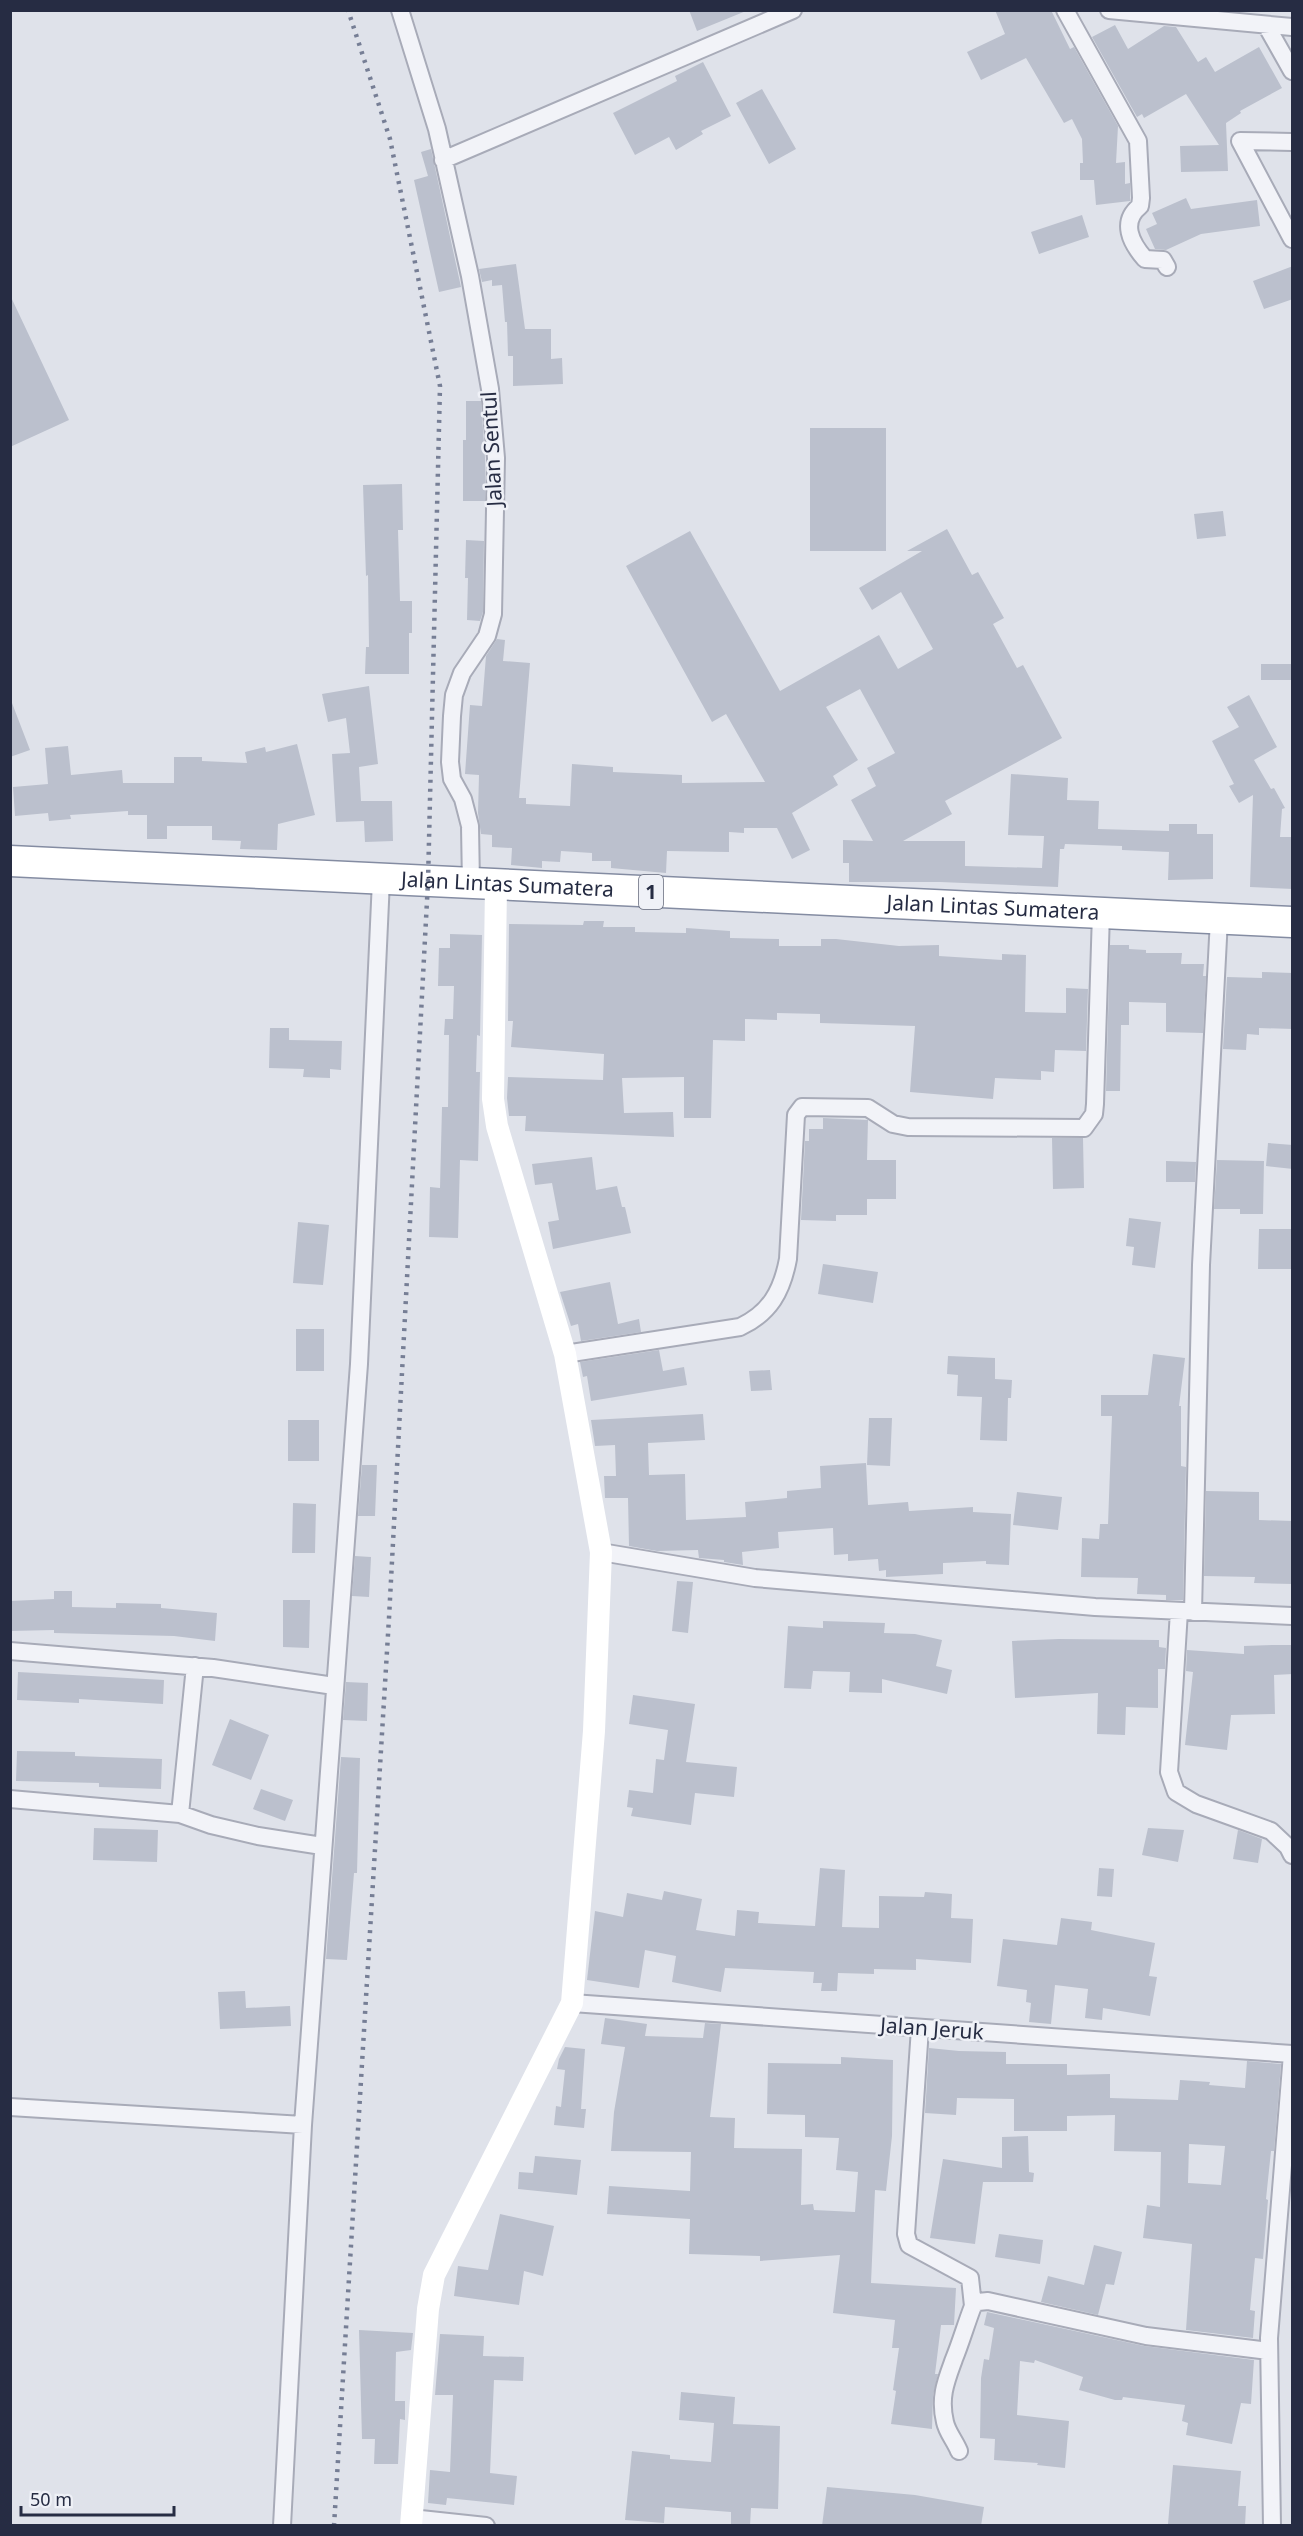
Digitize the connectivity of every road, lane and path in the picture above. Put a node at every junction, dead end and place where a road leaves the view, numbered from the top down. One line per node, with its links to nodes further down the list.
1 (400, 10): 9 (street, Jalan Sentul)
2 (793, 10): 9 (street)
3 (1065, 10): 11 (street)
4 (1109, 10): 5 (street)
5 (1266, 25): 6 (street); 7 (street)
6 (1293, 27)
7 (1293, 71)
8 (1293, 142): 10 (street)
9 (443, 160): 14 (street, Jalan Sentul)
10 (1293, 239)
11 (1167, 267)
12 (10, 861): 13 (highway, Jalan Lintas Sumatera / 1)
13 (381, 880): 14 (highway, Jalan Lintas Sumatera / 1); 24 (street)
14 (484, 885): 15 (highway, Jalan Lintas Sumatera / 1); 18 (street)
15 (1101, 913): 16 (highway, Jalan Lintas Sumatera / 1); 18 (street)
16 (1219, 919): 17 (highway, Jalan Lintas Sumatera / 1); 20 (street)
17 (1293, 922)
18 (564, 1354): 19 (street)
19 (601, 1552): 20 (street); 29 (street)
20 (1186, 1611): 21 (street); 28 (street)
21 (1293, 1616)
22 (10, 1651): 23 (street)
23 (195, 1666): 24 (street); 26 (street)
24 (334, 1686): 27 (street)
25 (10, 1799): 26 (street)
26 (180, 1814): 27 (street)
27 (322, 1846): 33 (street)
28 (1293, 1855)
29 (572, 2003): 30 (street, Jalan Jeruk); 37 (street)
30 (920, 2028): 31 (street, Jalan Jeruk); 34 (street)
31 (1292, 2054): 35 (street)
32 (10, 2107): 33 (street)
33 (303, 2126): 38 (street)
34 (973, 2306): 35 (street); 36 (street)
35 (1269, 2351): 40 (street)
36 (959, 2451)
37 (411, 2522): 39 (street)
38 (282, 2526)
39 (486, 2526)
40 (1272, 2526)

